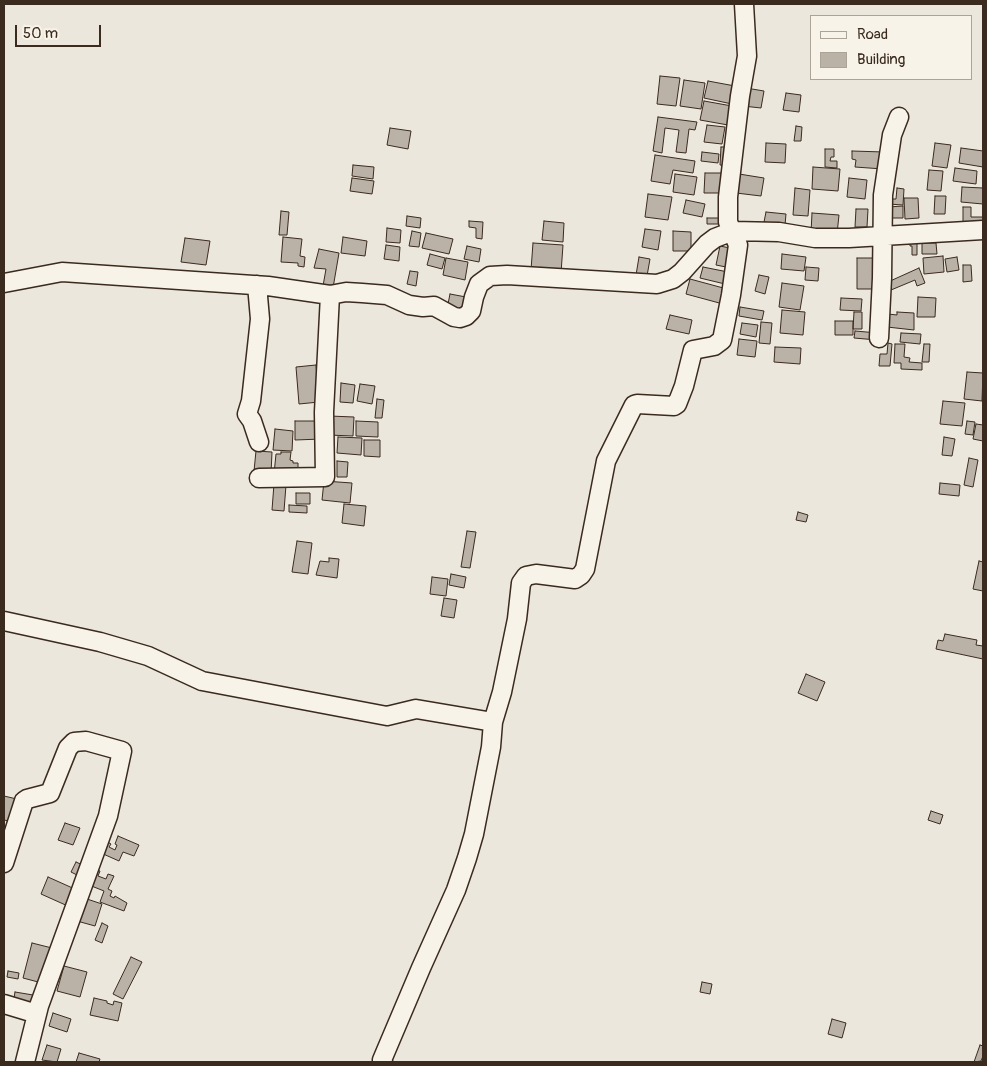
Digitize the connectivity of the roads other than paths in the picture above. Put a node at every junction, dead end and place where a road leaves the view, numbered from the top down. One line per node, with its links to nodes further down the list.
1 (744, 4): 4 (street)
2 (899, 117): 5 (street)
3 (983, 230): 5 (street)
4 (733, 231): 5 (street); 8 (street); 13 (street)
5 (882, 236): 9 (street)
6 (4, 283): 7 (street)
7 (257, 285): 8 (street); 10 (street)
8 (330, 295): 11 (street)
9 (879, 338)
10 (259, 442)
11 (258, 478)
12 (4, 621): 13 (street)
13 (493, 722): 18 (street)
14 (4, 863): 16 (street)
15 (4, 1004): 16 (street)
16 (37, 1014): 17 (street)
17 (24, 1062)
18 (383, 1062)

